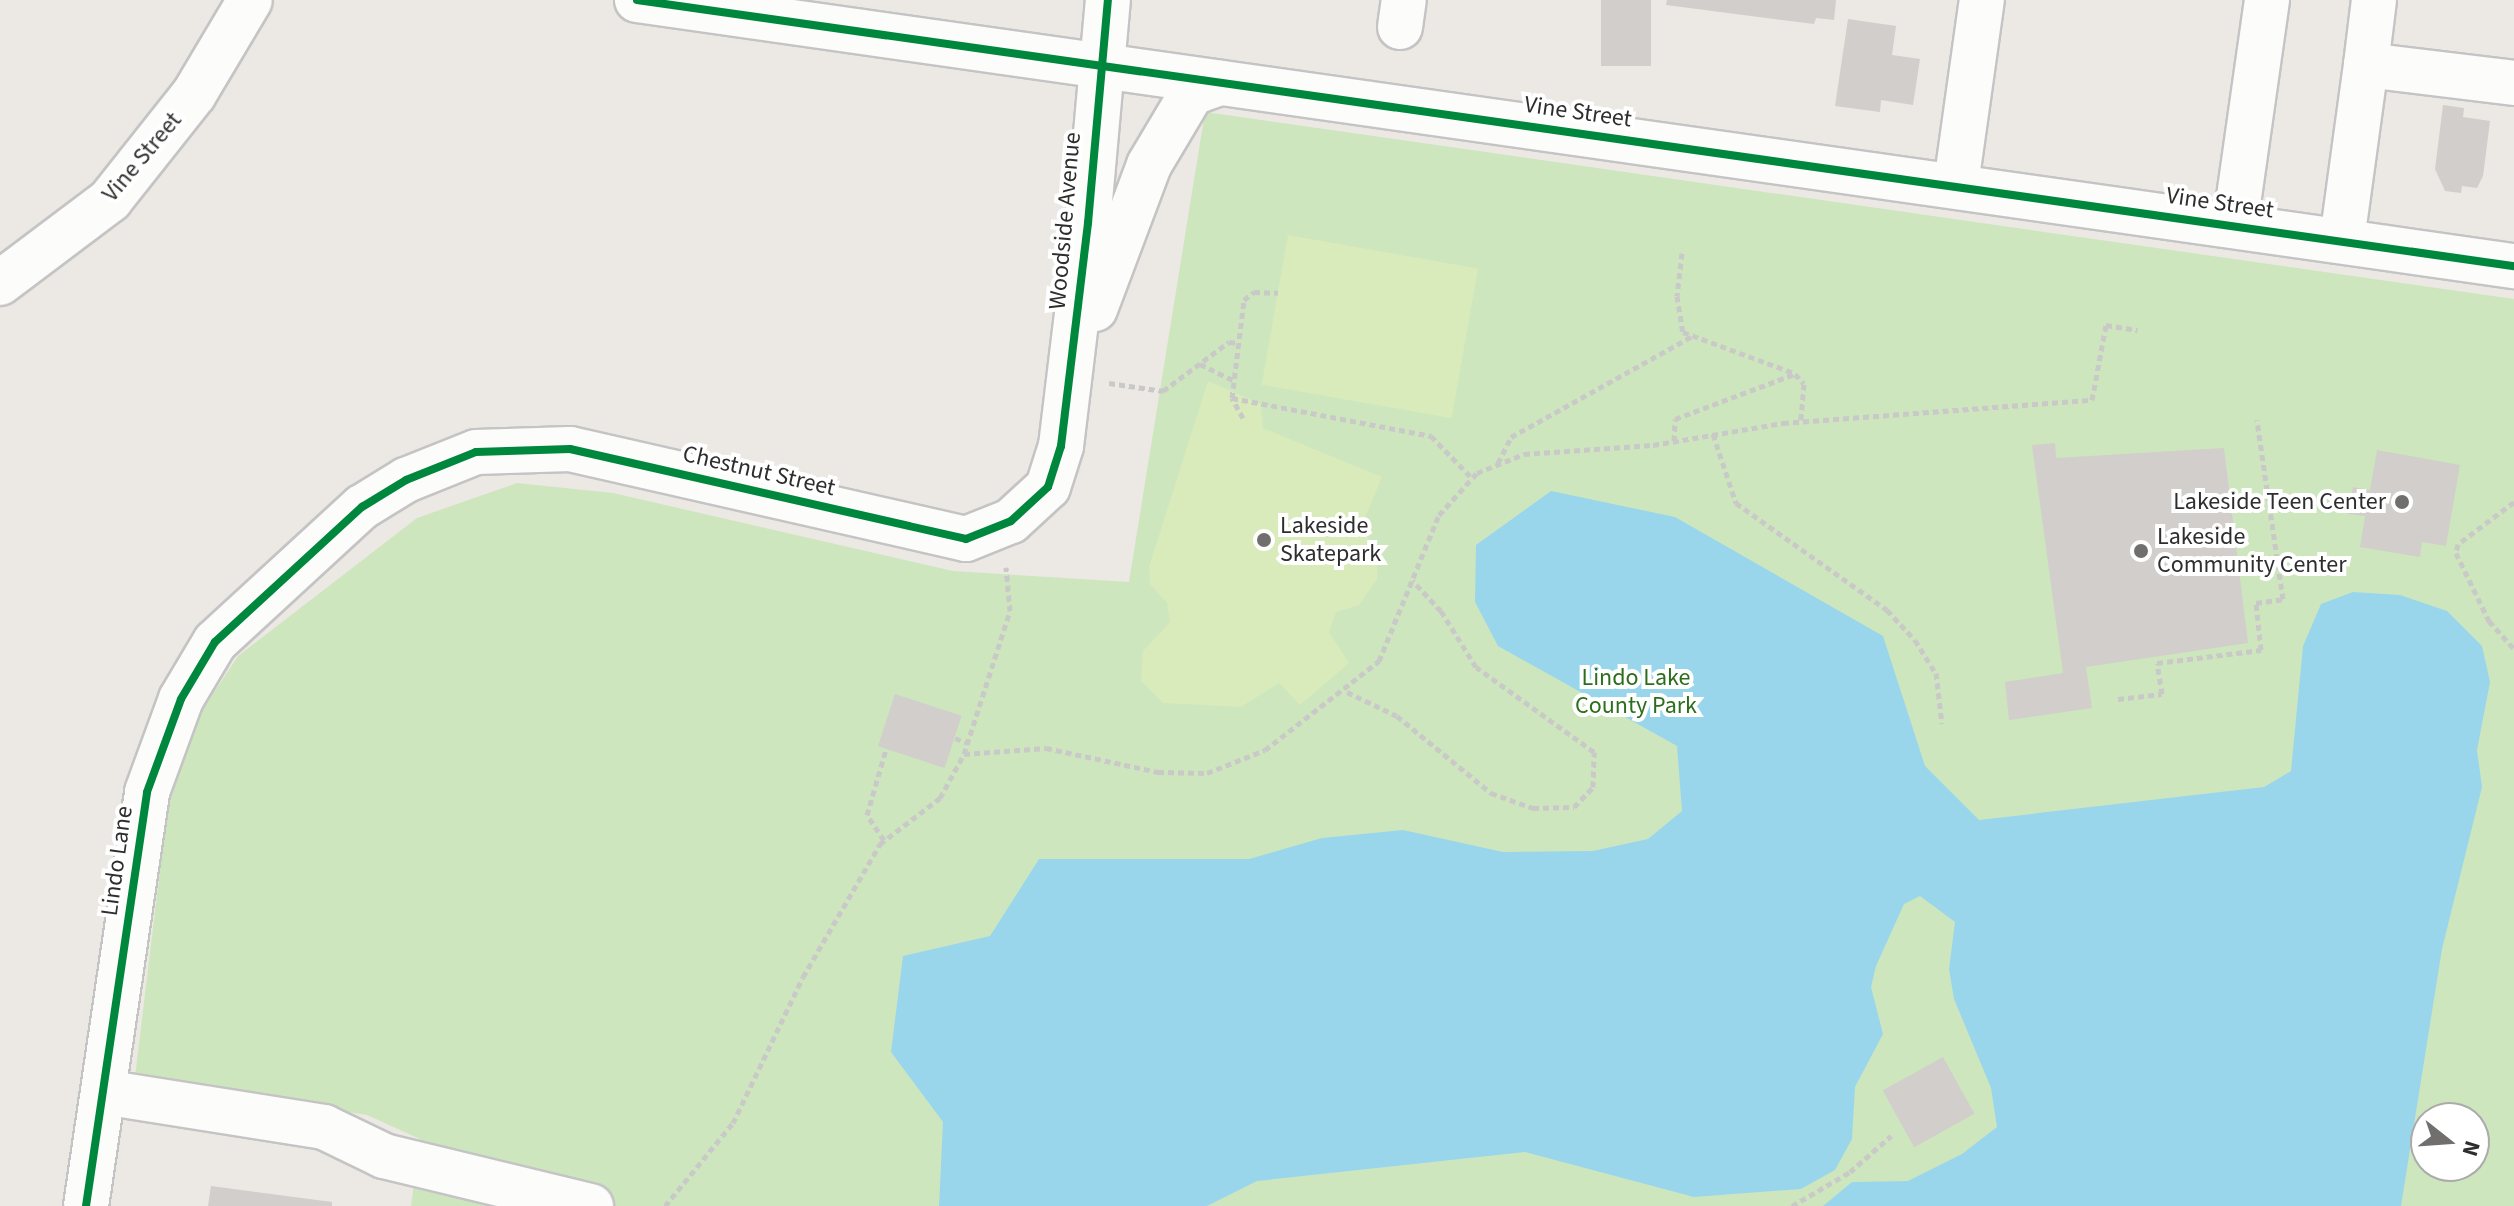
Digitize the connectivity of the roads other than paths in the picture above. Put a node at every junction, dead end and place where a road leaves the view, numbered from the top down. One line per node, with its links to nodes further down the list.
1 (250, 0): 16 (street, Vine Street)
2 (637, 0): 7 (street, Vine Street)
3 (1108, 0): 9 (street, Woodside Avenue)
4 (1982, 0): 12 (street)
5 (2267, 0): 13 (street)
6 (2374, 0): 8 (street)
7 (732, 7): 9 (street, Vine Street)
8 (2366, 65): 11 (street); 14 (street)
9 (1099, 66): 10 (street, Vine Street); 17 (street, Woodside Avenue)
10 (1220, 83): 12 (street, Vine Street); 17 (street)
11 (2514, 83)
12 (1956, 184): 13 (street, Vine Street)
13 (2235, 225): 14 (street, Vine Street)
14 (2342, 240): 15 (street, Vine Street)
15 (2513, 259)
16 (0, 283)
17 (1069, 379): 18 (street, Woodside Avenue)
18 (1061, 446): 19 (street, Chestnut Street)
19 (406, 480): 20 (street, Lindo Lane)
20 (103, 1092): 21 (street, Lindo Lane); 22 (street)
21 (86, 1206)
22 (591, 1206)

